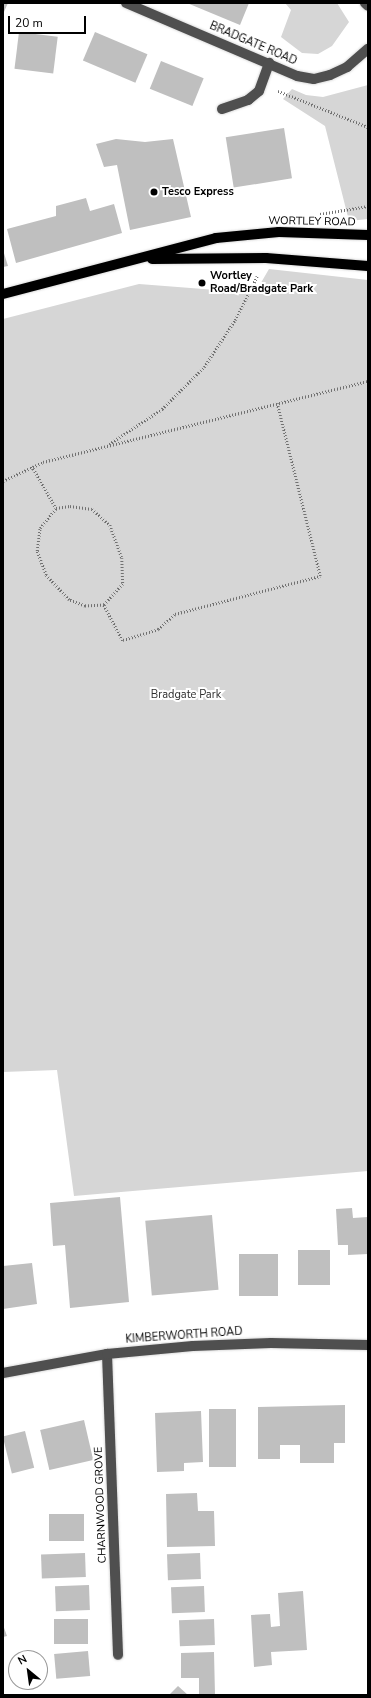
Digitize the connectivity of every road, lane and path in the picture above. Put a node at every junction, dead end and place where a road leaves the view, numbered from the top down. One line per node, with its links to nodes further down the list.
1 (126, 3): 5 (street, BRADGATE ROAD)
2 (365, 3): 3 (street)
3 (368, 6)
4 (368, 49): 5 (street, BRADGATE ROAD)
5 (269, 63): 6 (street)
6 (261, 84): 7 (street); 8 (path)
7 (222, 109)
8 (368, 127)
9 (368, 235): 11 (main road, WORTLEY ROAD)
10 (266, 258): 11 (main road, WORTLEY ROAD); 12 (main road, WORTLEY ROAD); 16 (path)
11 (138, 259): 13 (main road, WORTLEY ROAD)
12 (368, 266)
13 (3, 294)
14 (368, 381): 15 (path)
15 (277, 403): 16 (path); 20 (path)
16 (106, 445): 17 (path)
17 (32, 466): 18 (path); 19 (path)
18 (3, 482)
19 (56, 508): 20 (path); 20 (path)
20 (104, 604)
21 (368, 1344): 22 (street, KIMBERWORTH ROAD)
22 (107, 1354): 23 (street, KIMBERWORTH ROAD); 24 (street, CHARNWOOD GROVE)
23 (3, 1373)
24 (118, 1655)

